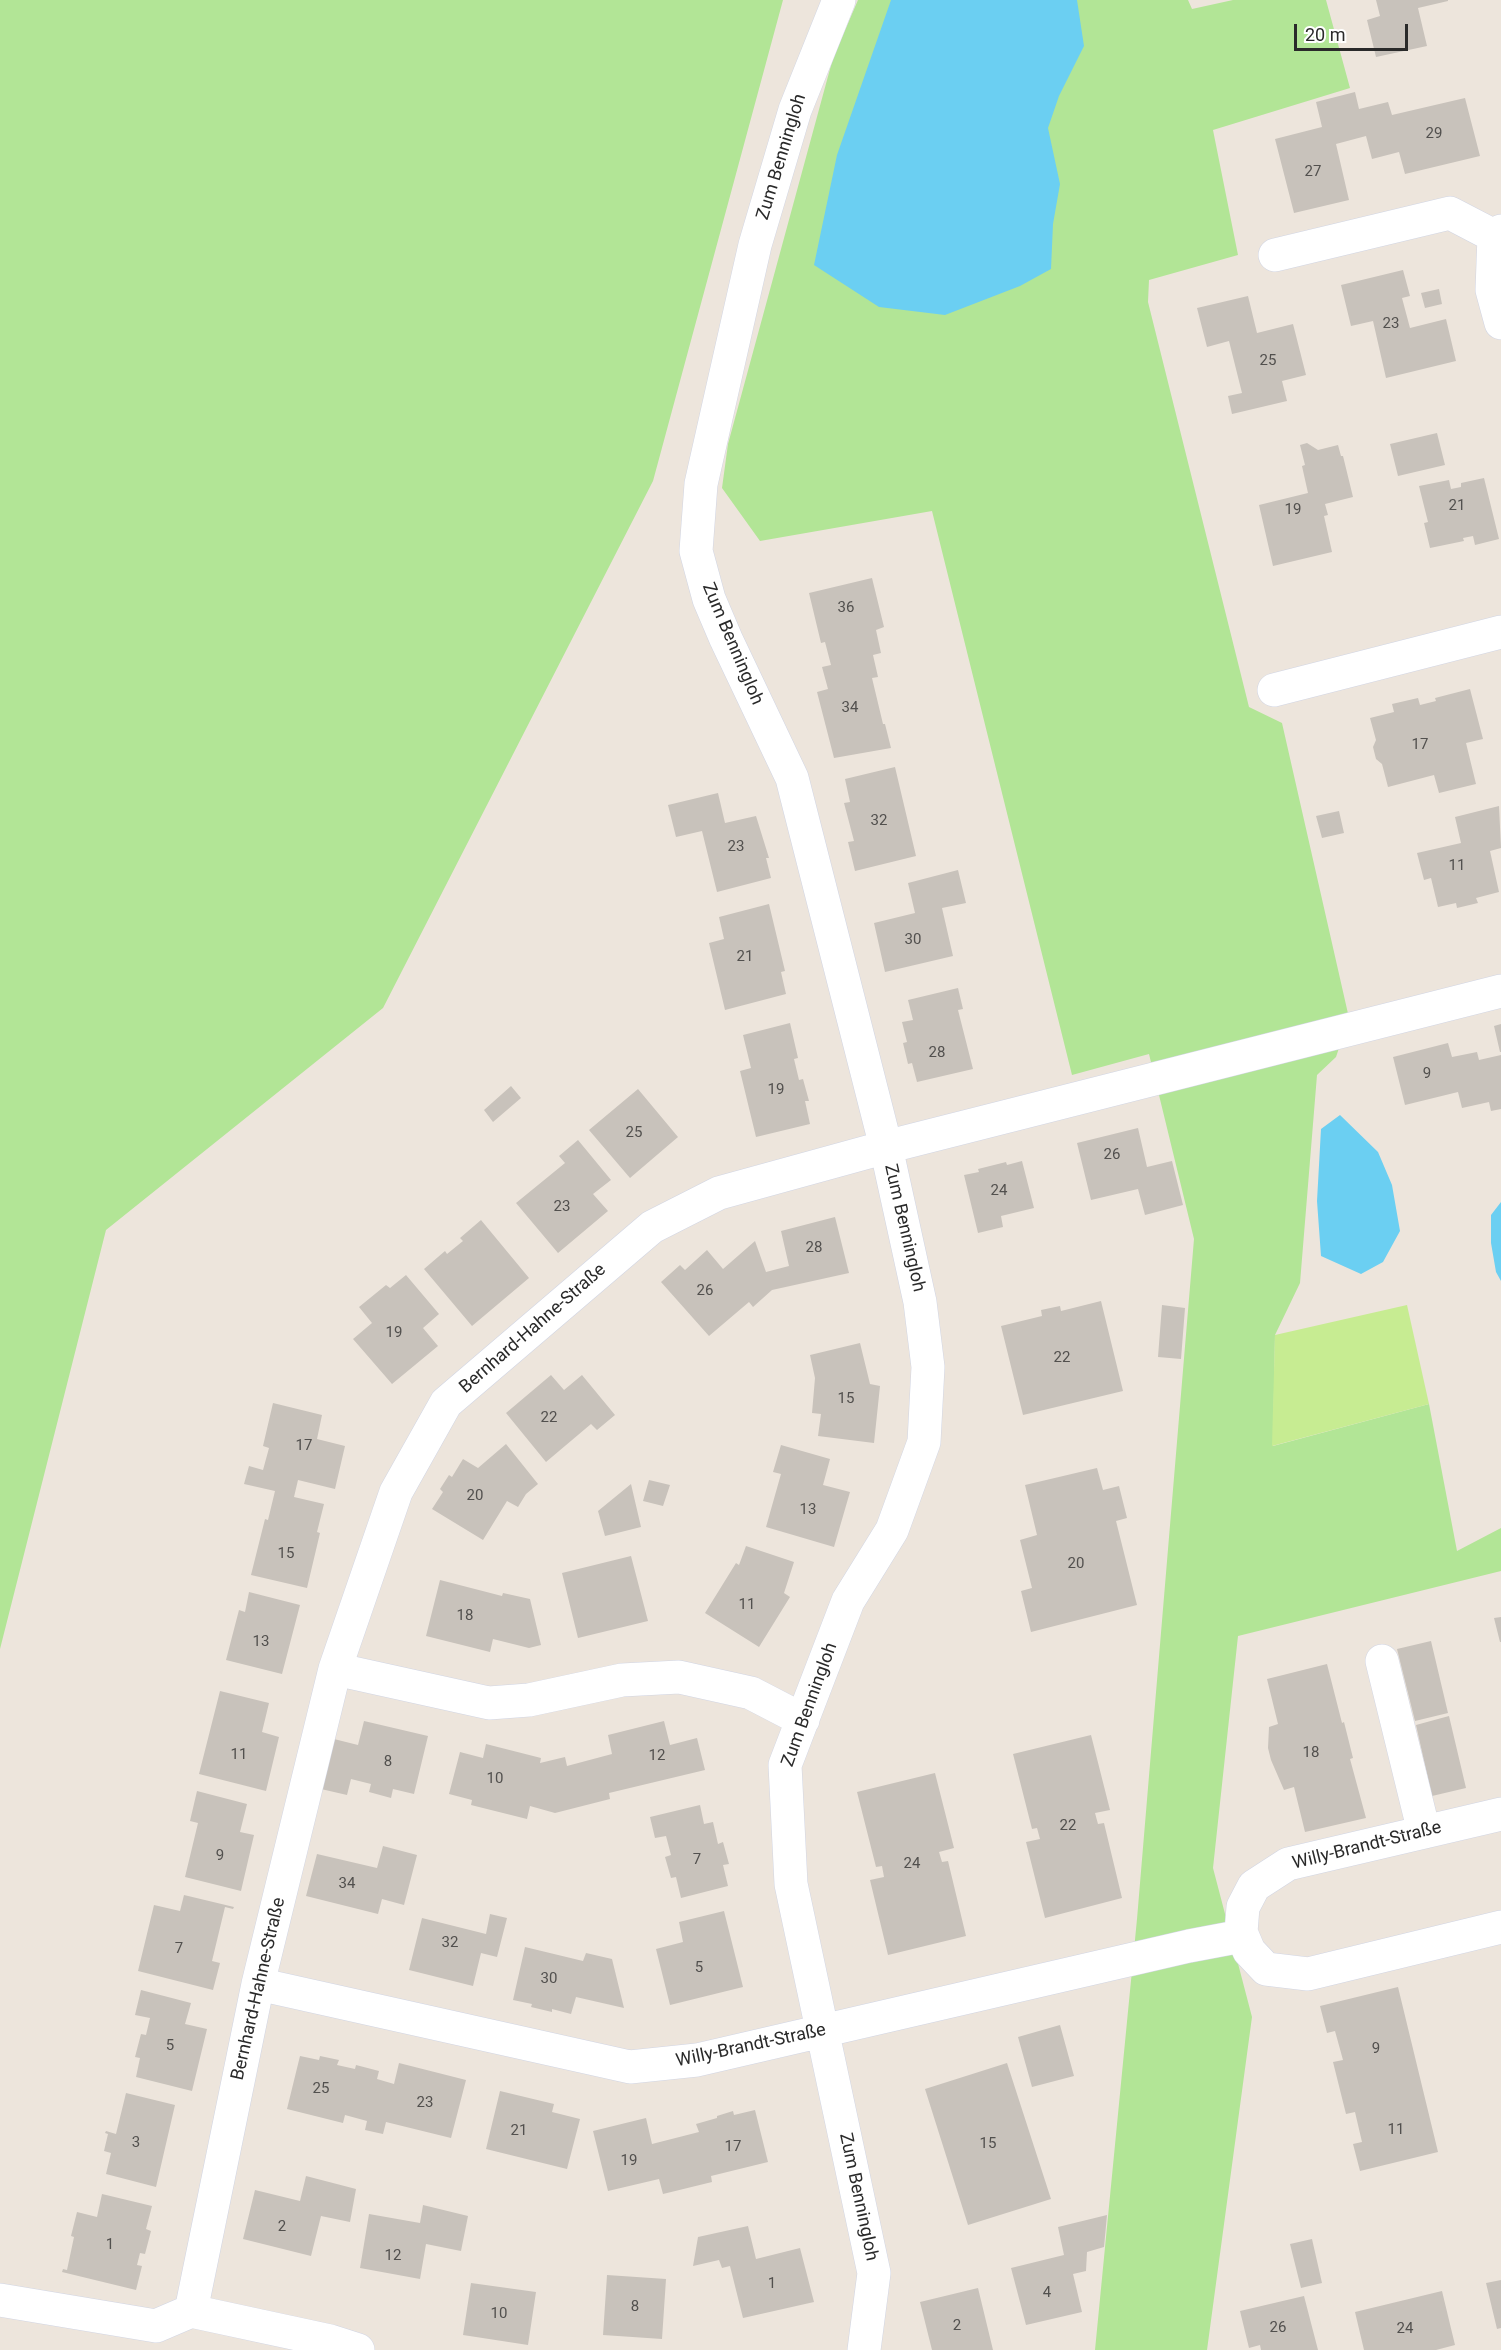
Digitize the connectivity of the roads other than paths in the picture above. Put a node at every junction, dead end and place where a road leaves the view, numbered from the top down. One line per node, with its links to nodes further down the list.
1 (839, 0): 8 (street, Zum Benningloh)
2 (1497, 233): 3 (street); 4 (street)
3 (1275, 255)
4 (1501, 323)
5 (1501, 632): 6 (street)
6 (1274, 690)
7 (1501, 992): 8 (street, Zum Benningloh)
8 (886, 1147): 10 (street, Bernhard-Hahne-Straße); 11 (street, Zum Benningloh)
9 (1382, 1660): 13 (street)
10 (335, 1669): 11 (street); 16 (street, Bernhard-Hahne-Straße)
11 (803, 1720): 17 (street, Zum Benningloh)
12 (1501, 1814): 13 (street, Willy-Brandt-Straße)
13 (1424, 1832): 15 (street, Willy-Brandt-Straße)
14 (1501, 1927): 15 (street)
15 (1242, 1936): 17 (street, Willy-Brandt-Straße)
16 (258, 1984): 17 (street, Willy-Brandt-Straße); 19 (street, Bernhard-Hahne-Straße)
17 (824, 2031): 21 (street, Zum Benningloh)
18 (0, 2300): 19 (street)
19 (191, 2311): 20 (street)
20 (358, 2350)
21 (864, 2350)

